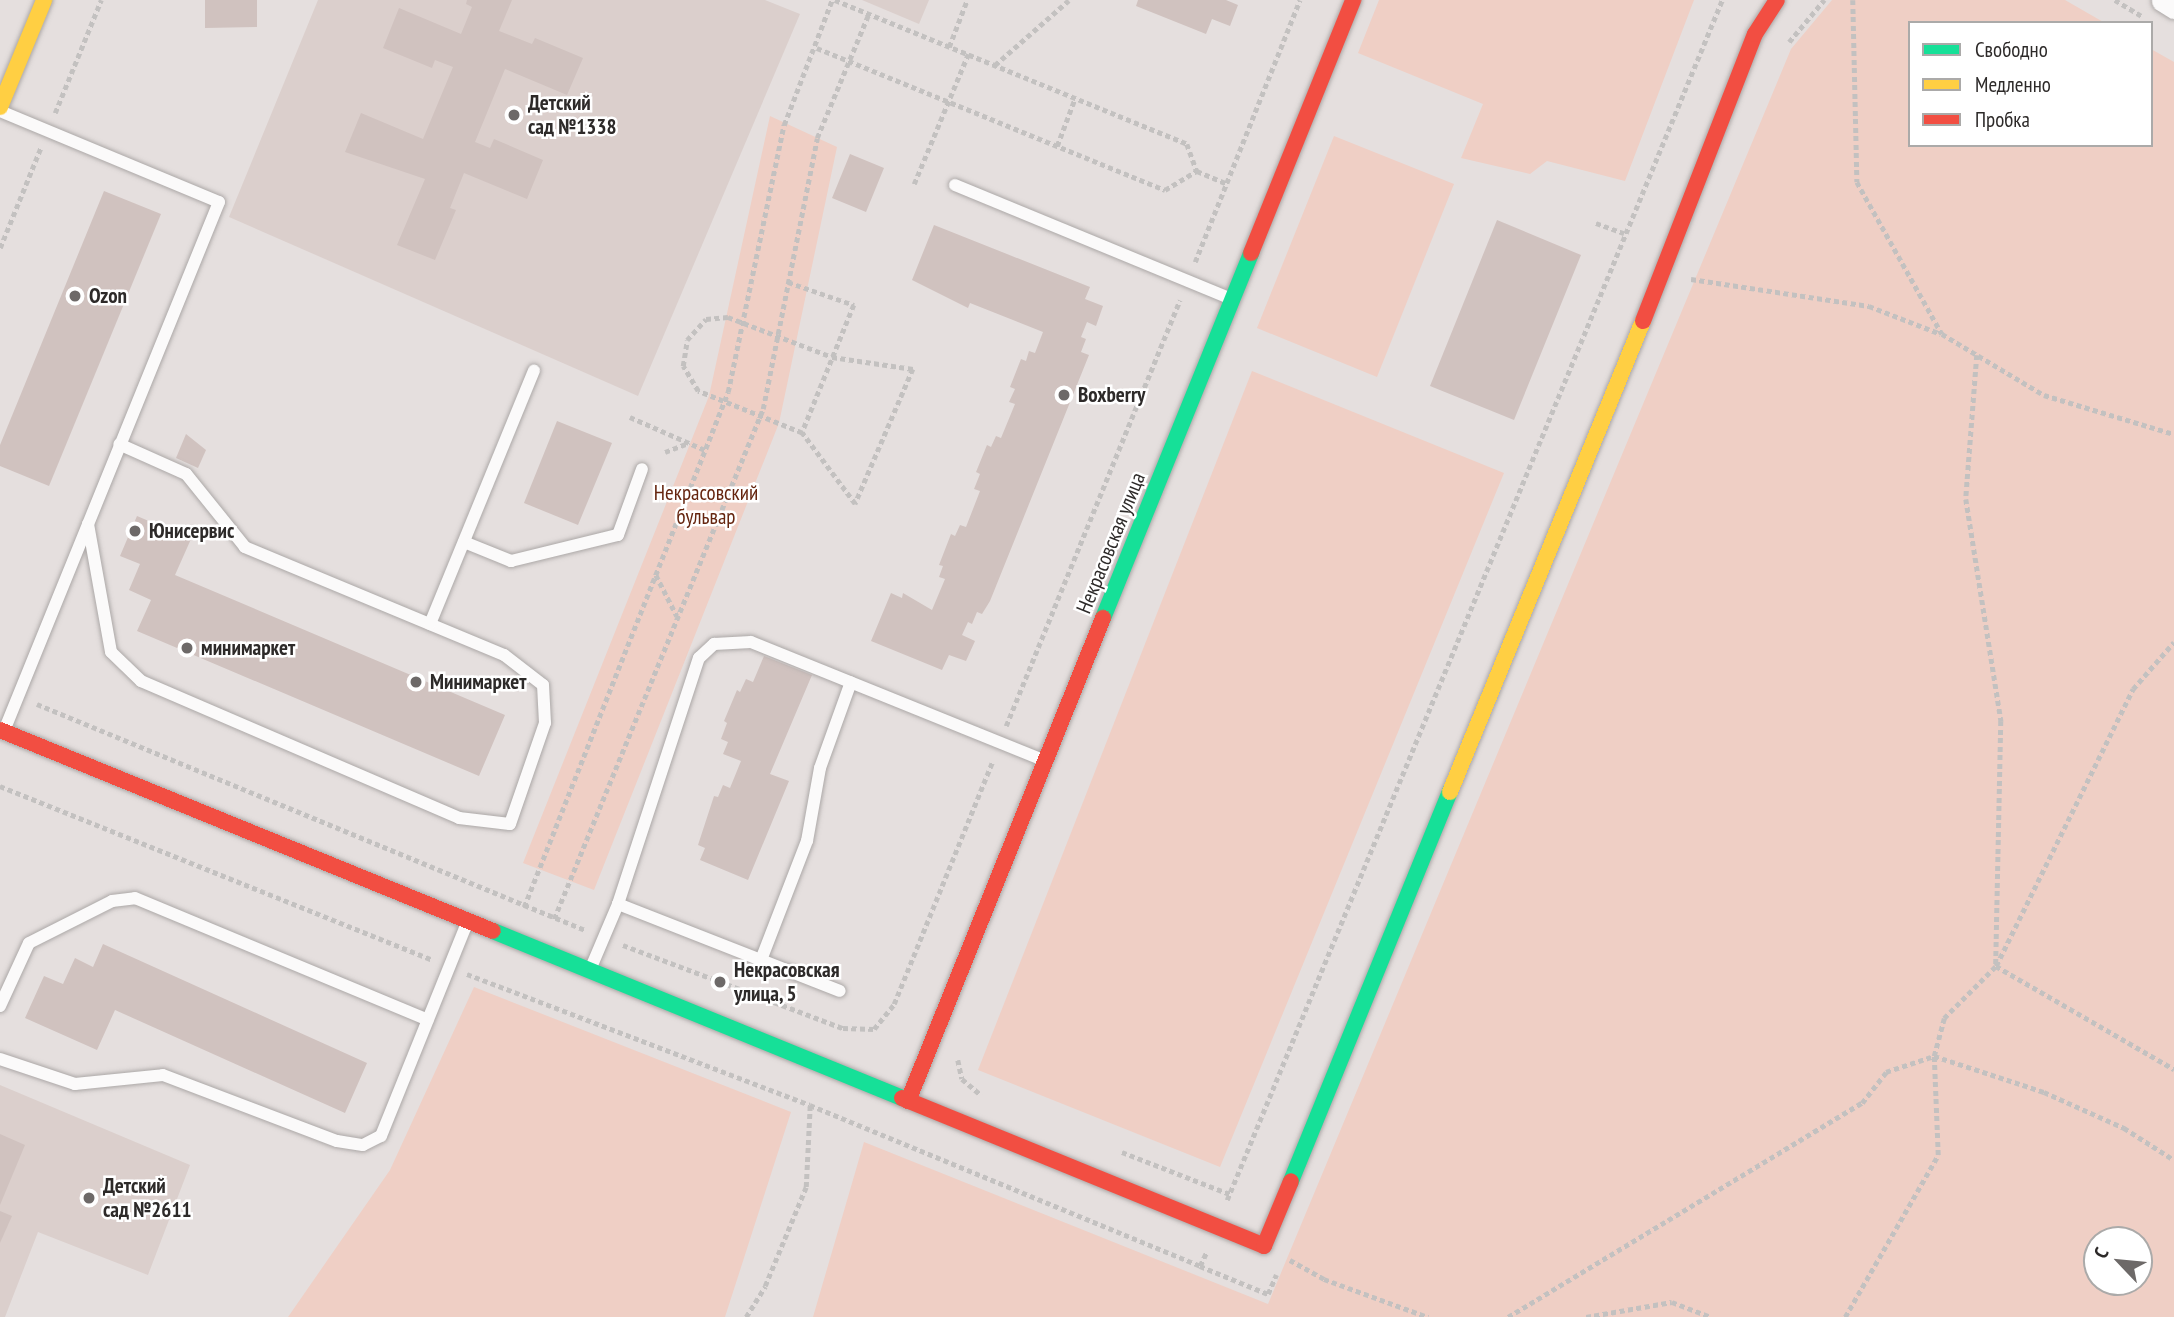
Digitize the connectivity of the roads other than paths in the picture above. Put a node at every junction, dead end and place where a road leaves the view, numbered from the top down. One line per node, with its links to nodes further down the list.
1 (44, 0): 6 (street)
2 (1353, 0): 8 (street, Некрасовская улица)
3 (1777, 0): 26 (street)
4 (2163, 0): 5 (street)
5 (2174, 7)
6 (0, 109): 10 (lane)
7 (955, 184): 8 (lane)
8 (1232, 299): 17 (street, Некрасовская улица)
9 (534, 370): 13 (lane)
10 (119, 444): 12 (lane); 14 (lane)
11 (642, 469): 13 (lane)
12 (88, 524): 14 (lane); 16 (lane)
13 (464, 542): 14 (lane)
14 (430, 624)
15 (851, 682): 17 (lane); 18 (lane); 20 (lane)
16 (2, 731): 19 (street)
17 (1046, 761): 26 (street, Некрасовская улица)
18 (618, 904): 20 (lane); 21 (lane)
19 (468, 921): 21 (street); 24 (lane)
20 (761, 960): 22 (lane)
21 (590, 970): 26 (street)
22 (840, 991)
23 (0, 1006): 24 (lane)
24 (428, 1020): 25 (lane)
25 (0, 1059)
26 (908, 1101)

